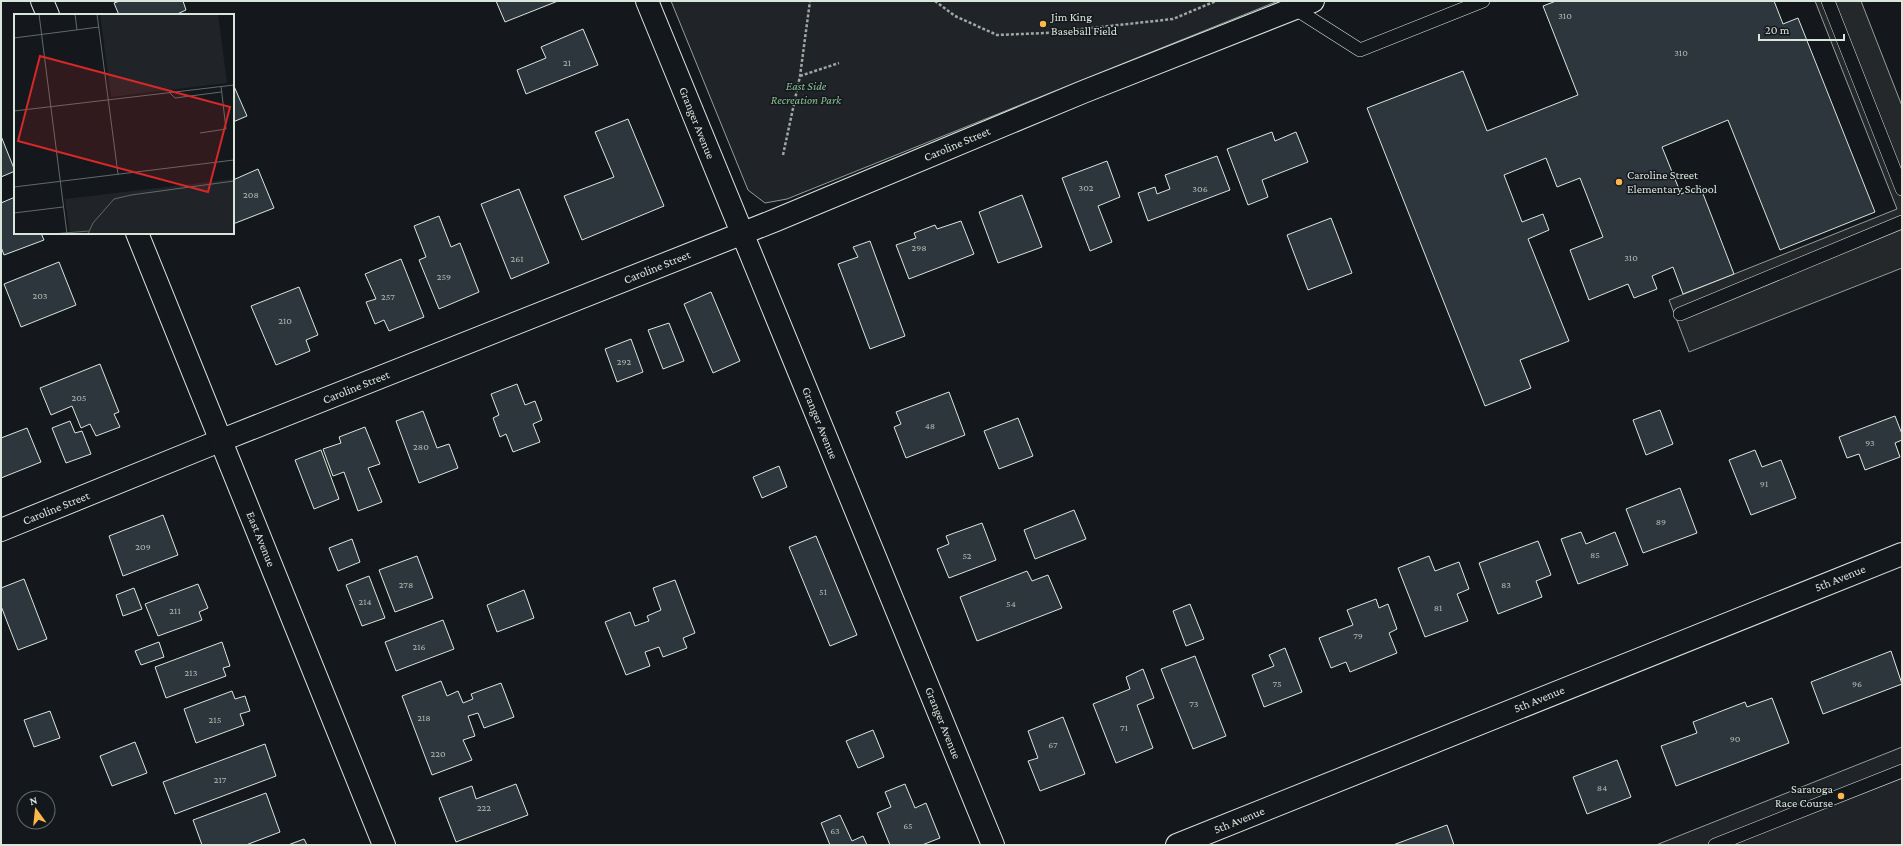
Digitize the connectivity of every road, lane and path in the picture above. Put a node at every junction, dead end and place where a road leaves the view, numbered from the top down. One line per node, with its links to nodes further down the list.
1 (42, 1): 9 (street)
2 (647, 1): 15 (street, Granger Avenue)
3 (810, 1): 11 (path)
4 (934, 1): 5 (path)
5 (1216, 1)
6 (1483, 1): 8 (lane)
7 (1828, 1): 13 (lane)
8 (1303, 5): 15 (street, Caroline Street)
9 (48, 14)
10 (839, 63): 11 (path)
11 (800, 76): 12 (path)
12 (783, 156)
13 (1902, 189)
14 (1902, 222): 17 (lane)
15 (742, 233): 18 (street, Caroline Street); 23 (street, Granger Avenue)
16 (137, 234): 18 (street, East Avenue)
17 (1680, 314)
18 (222, 440): 19 (street, Caroline Street); 22 (street, East Avenue)
19 (1, 530)
20 (1902, 554): 24 (street, 5th Avenue)
21 (1902, 771): 25 (lane)
22 (384, 845)
23 (993, 845)
24 (1177, 845)
25 (1715, 845)

